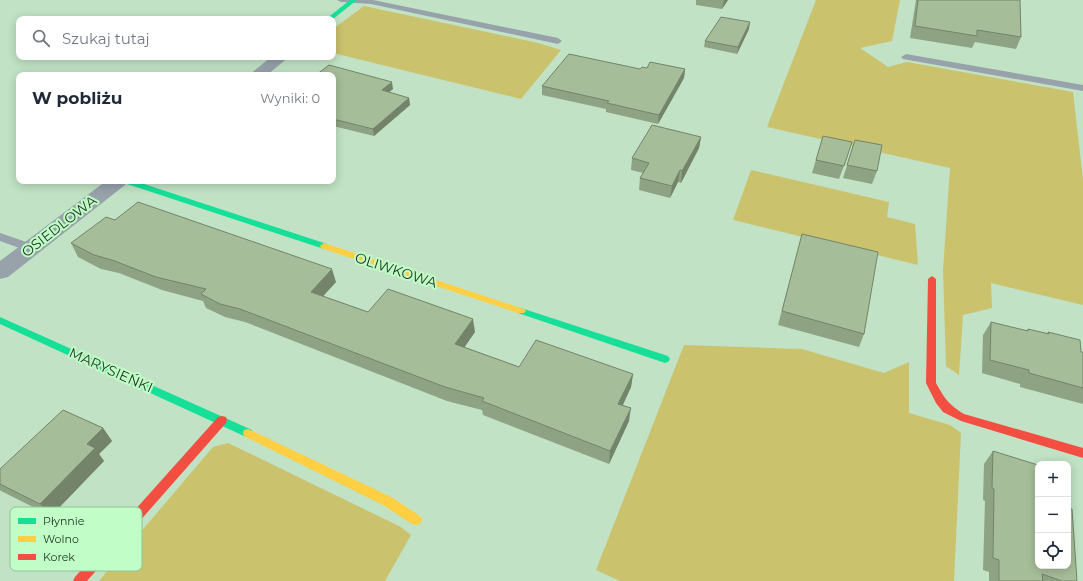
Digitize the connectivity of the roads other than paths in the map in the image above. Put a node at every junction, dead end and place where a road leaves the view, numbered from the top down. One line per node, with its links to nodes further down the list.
1 (341, 0): 2 (lane)
2 (353, 0): 3 (street); 4 (lane)
3 (333, 16)
4 (558, 41)
5 (906, 57): 8 (lane)
6 (277, 60): 7 (street)
7 (261, 72)
8 (1083, 88)
9 (114, 184): 12 (street, OSIEDLOWA)
10 (137, 184): 16 (street, OLIWKOWA)
11 (0, 237): 12 (lane)
12 (31, 248): 13 (street, OSIEDLOWA)
13 (0, 272)
14 (932, 279): 18 (street)
15 (0, 320): 17 (street, MARYSIEŃKI)
16 (665, 359)
17 (222, 420): 19 (street); 20 (street, MARYSIEŃKI)
18 (1083, 453)
19 (142, 510)
20 (416, 520)
21 (88, 571): 22 (street)
22 (79, 581)

